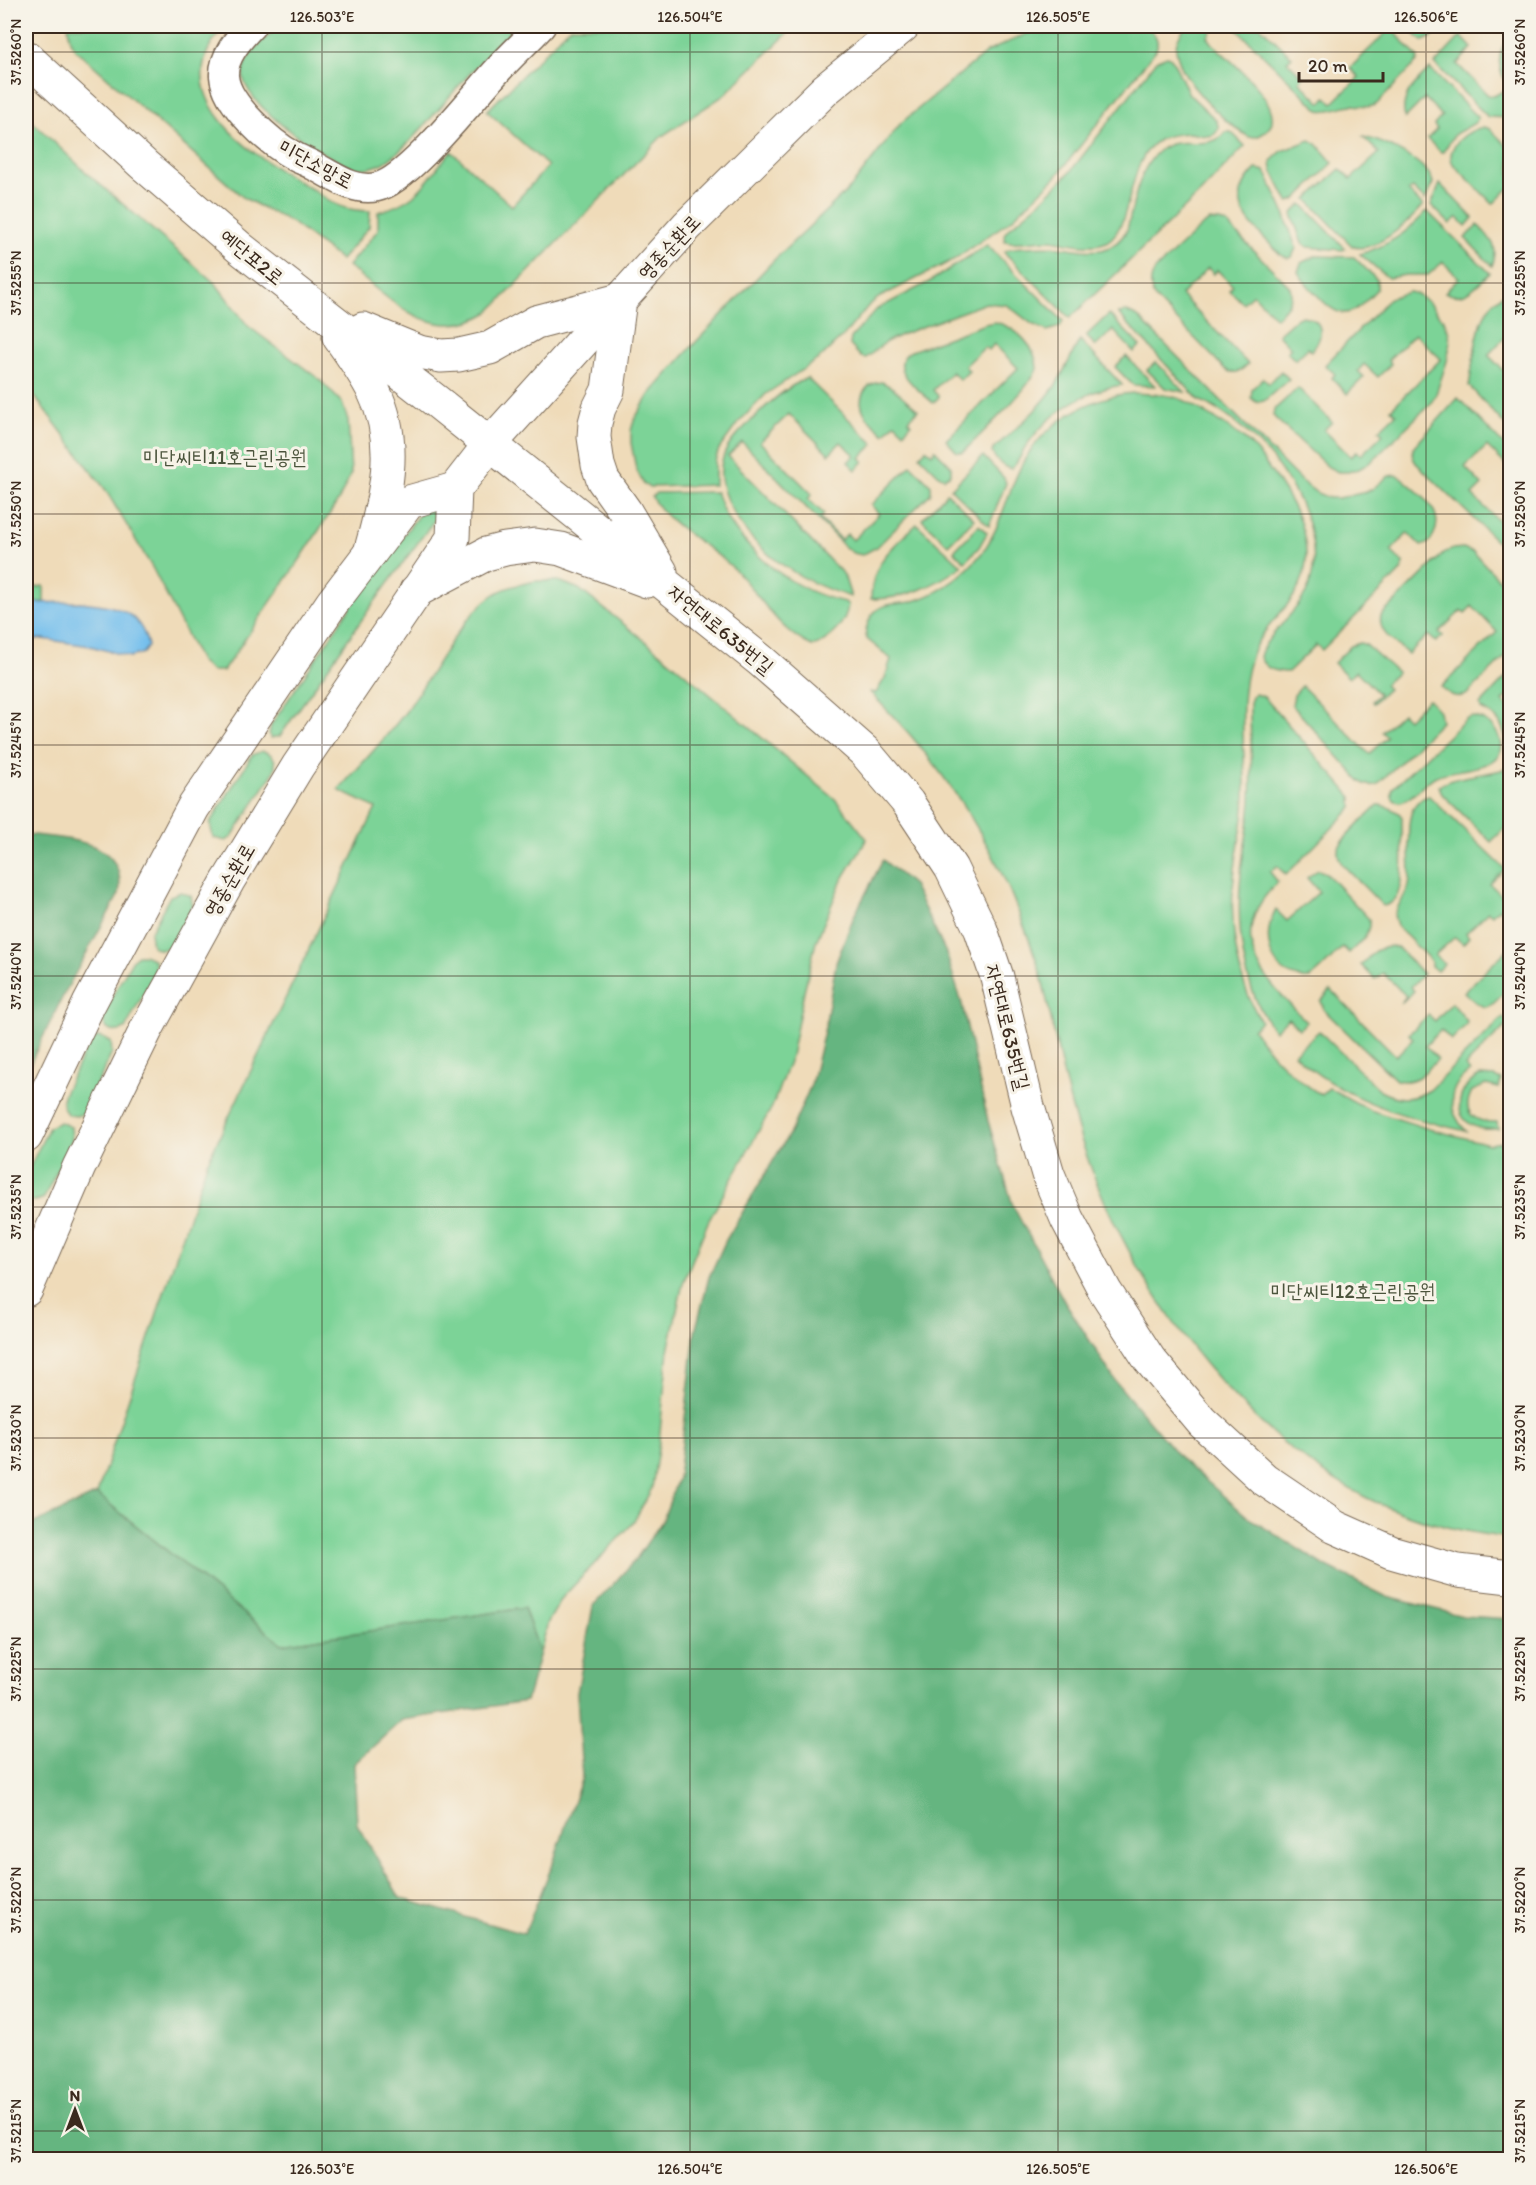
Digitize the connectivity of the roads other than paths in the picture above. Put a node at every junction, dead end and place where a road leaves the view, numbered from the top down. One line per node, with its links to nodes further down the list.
1 (251, 26): 2 (street, 미단소망로)
2 (541, 26)
3 (903, 26): 5 (street, 영종순환로)
4 (26, 57): 6 (street, 예단포2로)
5 (620, 300): 6 (street); 7 (street, 영종순환로); 10 (street)
6 (320, 310): 7 (street, 예단포2로); 9 (street)
7 (490, 444): 8 (street, 영종순환로); 10 (street, 자연대로635번길)
8 (455, 489): 9 (street); 11 (street, 영종순환로)
9 (369, 555): 12 (street)
10 (672, 590): 11 (street); 14 (street, 자연대로635번길)
11 (416, 591): 13 (street, 영종순환로)
12 (26, 1136)
13 (26, 1290)
14 (1510, 1577)

